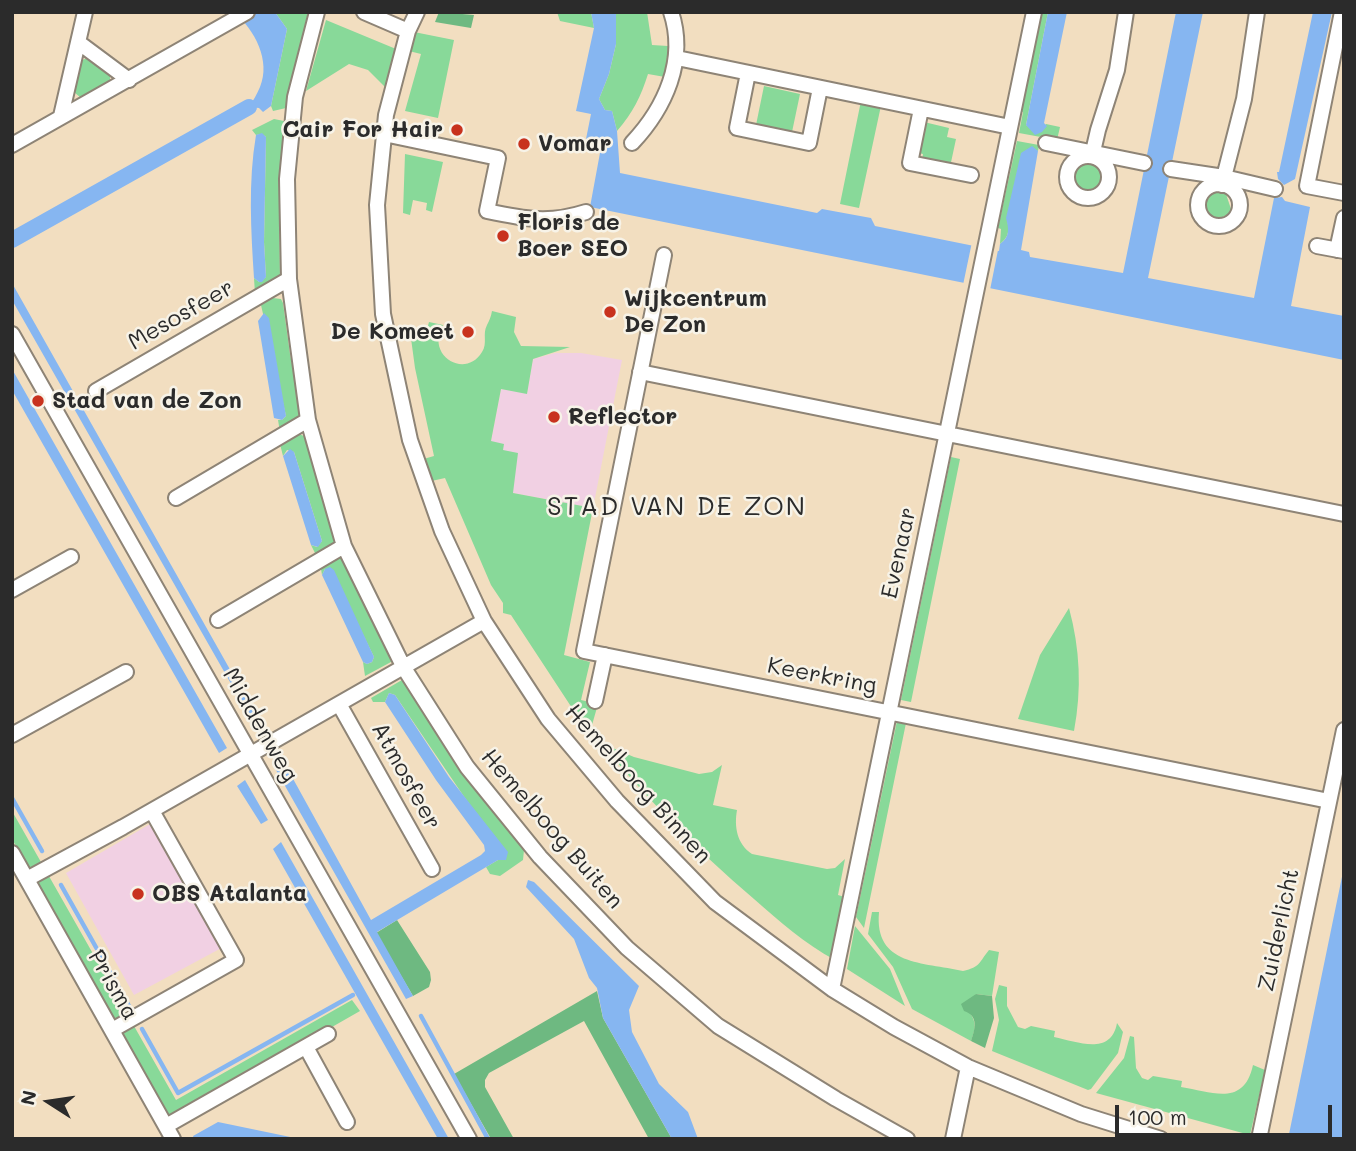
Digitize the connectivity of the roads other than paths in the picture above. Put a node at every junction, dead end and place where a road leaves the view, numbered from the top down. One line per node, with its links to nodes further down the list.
1 (85, 12): 12 (street)
2 (317, 12): 36 (street, Hemelboog Buiten)
3 (364, 12): 11 (street)
4 (417, 12): 11 (street, Hemelboog Binnen)
5 (671, 12): 13 (street)
6 (1034, 12): 19 (street, Evenaar)
7 (1126, 12): 24 (street)
8 (1257, 12): 28 (street)
9 (1342, 12): 30 (street)
10 (241, 16): 15 (street)
11 (408, 31): 20 (street, Hemelboog Binnen)
12 (78, 42): 15 (street); 18 (street)
13 (677, 58): 14 (street); 21 (street)
14 (748, 73): 16 (street); 16 (street)
15 (129, 80): 18 (street)
16 (821, 88): 17 (street)
17 (921, 109): 19 (street); 27 (street)
18 (61, 116): 23 (street)
19 (1010, 127): 41 (street, Evenaar)
20 (384, 134): 31 (street); 48 (street, Hemelboog Binnen)
21 (632, 143)
22 (1046, 143): 24 (street)
23 (12, 145)
24 (1093, 154): 25 (street)
25 (1144, 163)
26 (1171, 169): 28 (street)
27 (971, 176)
28 (1223, 181): 29 (street)
29 (1275, 189)
30 (1344, 193)
31 (586, 212)
32 (1344, 218): 34 (street)
33 (1317, 246): 34 (street)
34 (1340, 251)
35 (664, 254): 38 (street)
36 (289, 279): 39 (street, Mesosfeer); 40 (street, Hemelboog Buiten)
37 (12, 334): 57 (street, Middenweg)
38 (640, 372): 41 (street); 49 (street)
39 (96, 391)
40 (308, 421): 42 (street); 44 (street, Hemelboog Buiten)
41 (947, 434): 43 (street); 54 (street, Evenaar)
42 (176, 498)
43 (1344, 514)
44 (344, 546): 47 (street); 50 (street, Hemelboog Buiten)
45 (71, 556): 46 (street)
46 (12, 590)
47 (218, 620)
48 (484, 621): 50 (street); 63 (street, Hemelboog Binnen)
49 (605, 655): 52 (street, Hemelboog Binnen); 54 (street, Keerkring)
50 (404, 668): 53 (street); 71 (street, Hemelboog Buiten)
51 (126, 672): 56 (street)
52 (595, 701)
53 (340, 704): 57 (street); 61 (street, Atmosfeer)
54 (890, 712): 58 (street, Keerkring); 63 (street, Evenaar)
55 (1344, 730): 58 (street, Zuiderlicht)
56 (12, 736)
57 (251, 754): 59 (street); 70 (street, Middenweg)
58 (1329, 801): 74 (street, Zuiderlicht)
59 (152, 811): 62 (street); 64 (street)
60 (12, 853): 62 (street, Prisma)
61 (432, 869)
62 (27, 879): 64 (street, Prisma)
63 (832, 989): 67 (street, Hemelboog Binnen)
64 (112, 1030): 69 (street, Prisma)
65 (328, 1034): 66 (street)
66 (306, 1047): 68 (street); 69 (street)
67 (968, 1067): 72 (street); 73 (street, Hemelboog Binnen)
68 (347, 1122)
69 (170, 1132)
70 (469, 1139)
71 (907, 1139)
72 (953, 1139)
73 (1161, 1139)
74 (1259, 1139)

